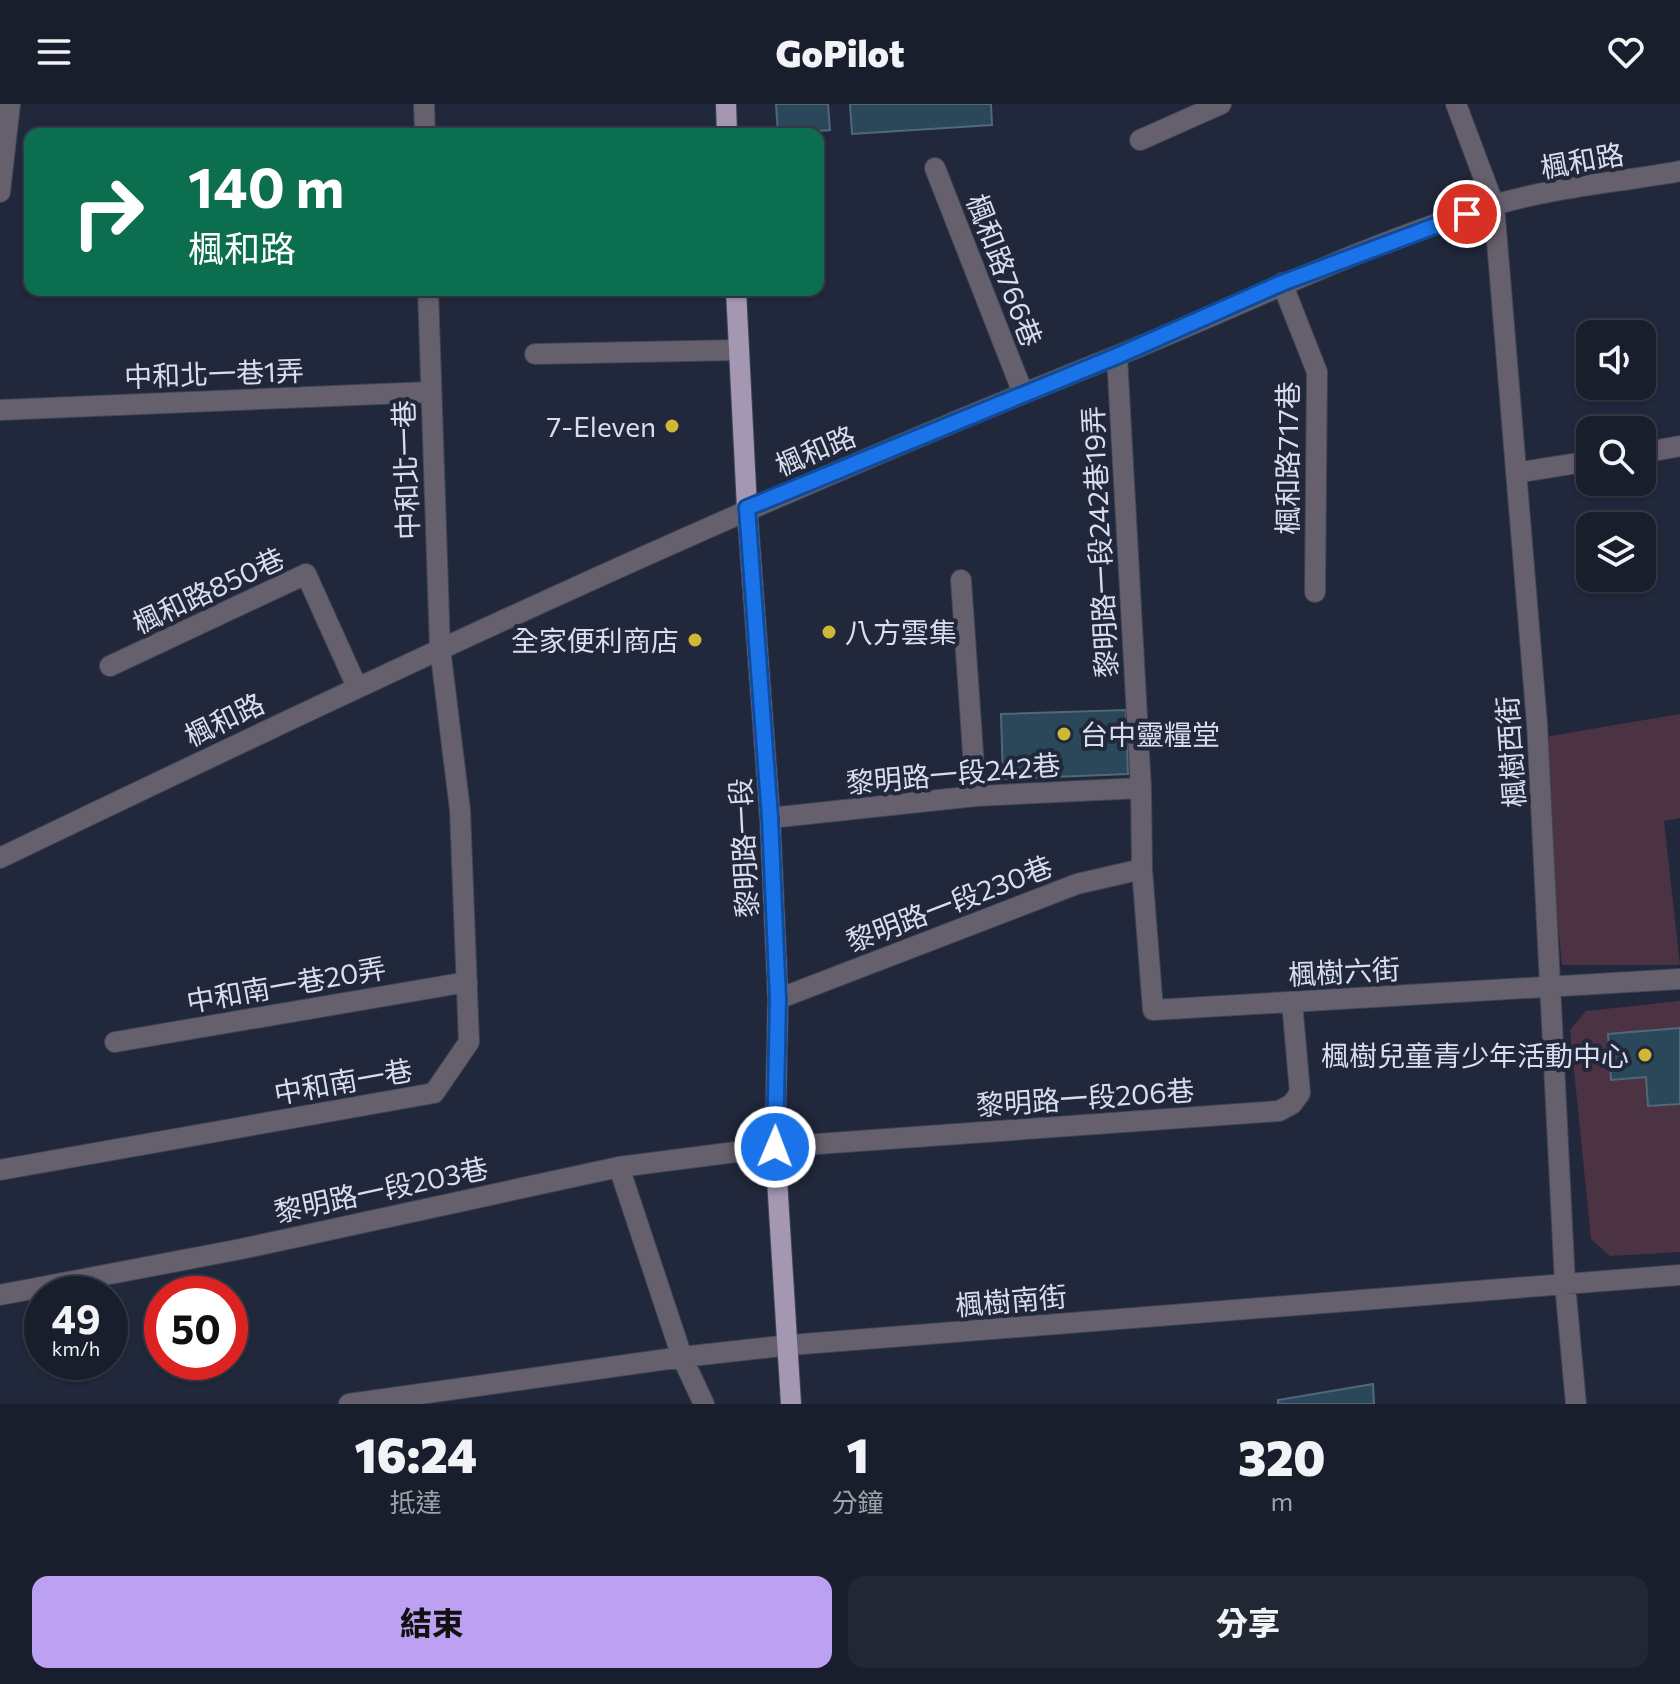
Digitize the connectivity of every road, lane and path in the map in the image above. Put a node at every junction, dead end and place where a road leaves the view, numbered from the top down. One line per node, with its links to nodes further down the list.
1 (10, 104): 11 (street)
2 (424, 104): 6 (street)
3 (726, 104): 7 (main road)
4 (1221, 104): 8 (street)
5 (1456, 104): 12 (street, 楓樹西街)
6 (425, 128)
7 (727, 128)
8 (1140, 140)
9 (935, 168): 20 (street, 楓和路766巷)
10 (1680, 171): 12 (street, 楓和路)
11 (0, 192)
12 (1494, 205): 13 (street, 楓和路); 25 (street, 楓樹西街)
13 (1282, 283): 18 (street, 楓和路); 28 (street, 楓和路717巷)
14 (428, 296): 19 (street, 中和北一巷)
15 (736, 296): 16 (main road, 黎明路一段)
16 (739, 350): 17 (street); 26 (main road, 黎明路一段)
17 (535, 354)
18 (1117, 356): 20 (street, 楓和路); 32 (street, 黎明路一段242巷19弄)
19 (429, 392): 21 (street, 中和北一巷1弄); 29 (street, 中和北一巷)
20 (1023, 393): 26 (street, 楓和路)
21 (0, 410)
22 (1680, 446): 23 (street)
23 (1656, 450)
24 (1576, 463): 25 (street)
25 (1516, 473): 39 (street, 楓樹西街)
26 (747, 508): 29 (street, 楓和路); 34 (main road, 黎明路一段)
27 (961, 580): 33 (street)
28 (1315, 592)
29 (440, 648): 31 (street, 楓和路); 38 (street, 中和南一巷)
30 (110, 666): 31 (street, 楓和路850巷)
31 (357, 687): 35 (street, 楓和路)
32 (1141, 788): 33 (street, 黎明路一段242巷); 36 (street, 黎明路一段242巷19弄)
33 (976, 796): 34 (street, 黎明路一段242巷)
34 (770, 818): 40 (main road, 黎明路一段)
35 (0, 858)
36 (1142, 869): 40 (street, 黎明路一段230巷); 41 (street, 楓樹六街)
37 (1680, 979): 39 (street, 楓樹六街)
38 (467, 982): 42 (street, 中和南一巷20弄); 45 (street, 中和南一巷)
39 (1551, 986): 41 (street, 楓樹六街); 47 (street, 楓樹西街)
40 (778, 999): 43 (main road, 黎明路一段)
41 (1292, 1002): 43 (street, 黎明路一段206巷)
42 (115, 1042)
43 (775, 1147): 44 (street, 黎明路一段203巷); 49 (main road, 黎明路一段)
44 (619, 1167): 48 (street, 黎明路一段203巷); 50 (street)
45 (0, 1170)
46 (1680, 1275): 47 (street, 楓樹南街)
47 (1565, 1284): 49 (street, 楓樹南街); 54 (street, 楓樹西街)
48 (0, 1295)
49 (790, 1345): 50 (street, 楓樹南街); 53 (main road, 黎明路一段)
50 (682, 1357): 51 (street, 楓樹南街); 52 (street)
51 (349, 1404)
52 (704, 1404)
53 (791, 1404)
54 (1576, 1404)

